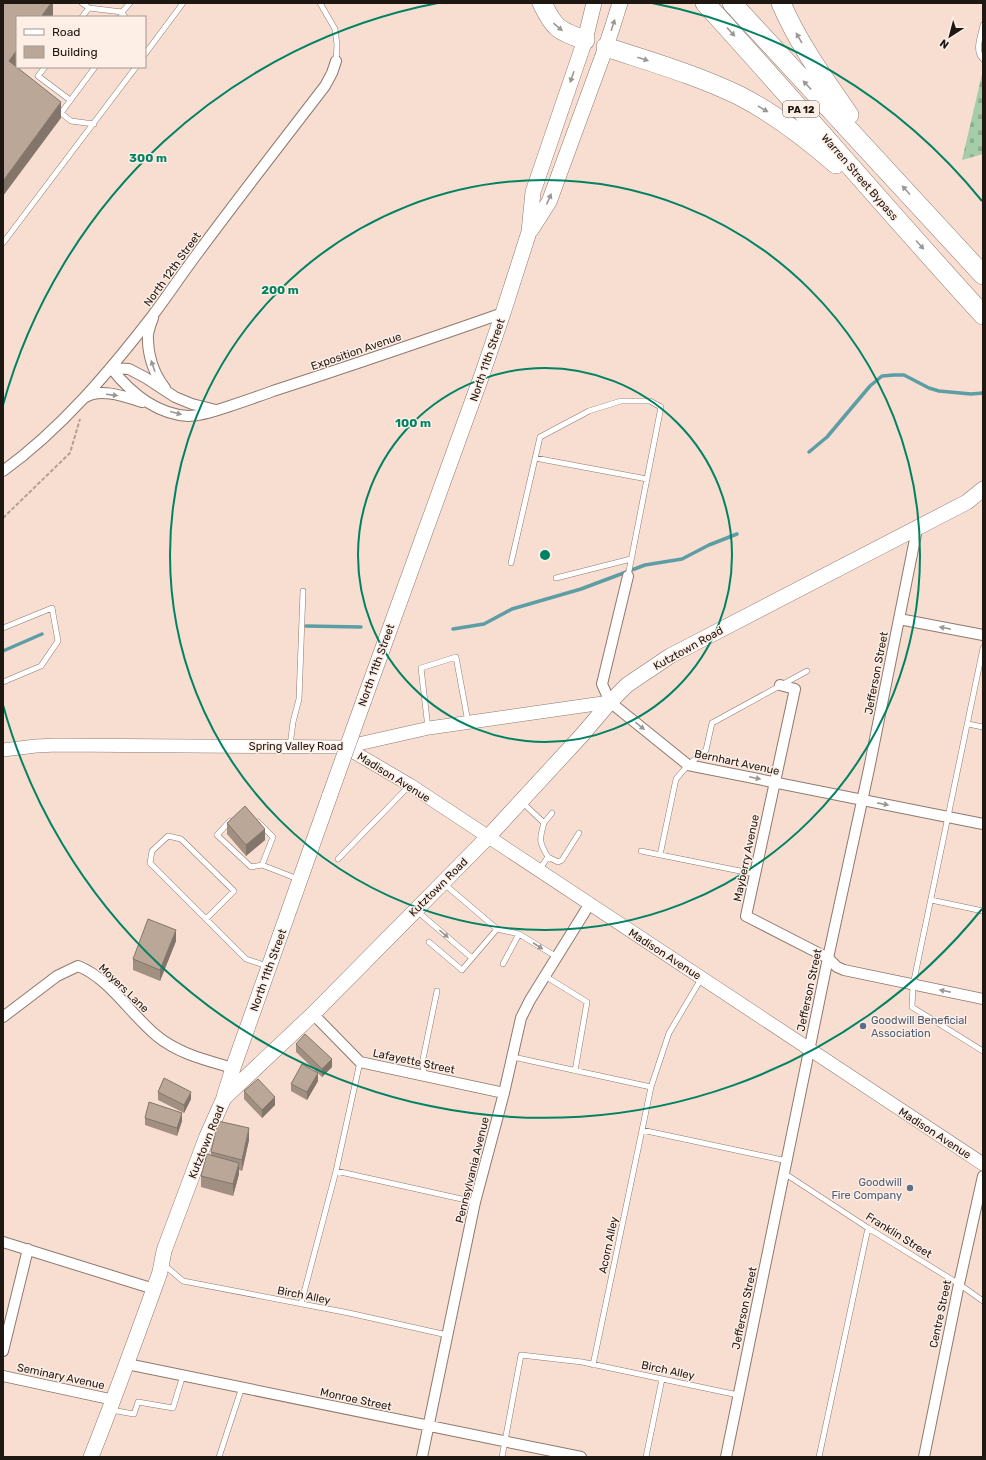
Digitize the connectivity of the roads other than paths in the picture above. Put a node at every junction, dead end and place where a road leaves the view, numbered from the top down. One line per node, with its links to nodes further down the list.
1 (82, 3): 11 (lane)
2 (130, 3): 12 (lane)
3 (183, 3): 17 (lane)
4 (320, 3): 19 (lane)
5 (542, 3): 15 (highway, one-way to 15)
6 (594, 3): 15 (main road, North 11th Street)
7 (620, 3): 16 (main road, North 11th Street, one-way to 7)
8 (705, 3): 26 (highway, Warren Street Bypass / PA 12, one-way to 26)
9 (732, 3): 25 (highway, Warren Street Bypass / PA 12, one-way to 9)
10 (781, 3): 25 (highway, one-way to 10)
11 (89, 8): 12 (lane); 13 (lane)
12 (123, 15)
13 (83, 16)
14 (983, 25): 18 (lane)
15 (585, 40): 16 (main road); 27 (main road, North 11th Street, one-way to 27)
16 (606, 48): 26 (highway, one-way to 26); 27 (main road, North 11th Street, one-way to 16)
17 (146, 52)
18 (983, 59)
19 (336, 61): 31 (street, North 12th Street)
20 (44, 68): 23 (lane)
21 (94, 68): 23 (lane)
22 (135, 68): 24 (lane)
23 (70, 100): 24 (lane)
24 (94, 124): 28 (lane)
25 (892, 174): 29 (highway, Warren Street Bypass / PA 12, one-way to 25)
26 (893, 216): 32 (highway, Warren Street Bypass / PA 12, one-way to 32)
27 (530, 232): 30 (main road, North 11th Street)
28 (3, 243)
29 (983, 275)
30 (503, 313): 37 (street, Exposition Avenue); 83 (main road, North 11th Street, bridge)
31 (154, 314): 33 (street, North 12th Street); 34 (street, one-way to 31)
32 (983, 315)
33 (111, 368): 34 (street); 35 (street, Exposition Avenue); 36 (street, North 12th Street)
34 (175, 397): 37 (street)
35 (149, 404): 36 (street, one-way to 35); 37 (street, Exposition Avenue, one-way to 37)
36 (77, 405): 39 (street, North 12th Street)
37 (216, 410)
38 (535, 458): 40 (lane); 40 (lane); 44 (lane)
39 (3, 471)
40 (647, 479): 43 (lane)
41 (983, 489): 42 (main road, Kutztown Road)
42 (917, 529): 48 (street, Jefferson Street); 55 (main road, Kutztown Road)
43 (631, 559): 45 (lane); 46 (lane)
44 (511, 563)
45 (628, 576): 55 (street, Bernhart Avenue)
46 (556, 578)
47 (303, 591): 60 (lane)
48 (899, 619): 50 (street, one-way to 48); 66 (street, Jefferson Street)
49 (3, 628): 53 (lane)
50 (983, 635)
51 (983, 648): 57 (lane)
52 (807, 671): 54 (lane)
53 (3, 682)
54 (780, 685): 63 (lane); 64 (street, Mayberry Avenue)
55 (610, 702): 56 (street, Spring Valley Road); 63 (street, Bernhart Avenue, one-way to 63); 67 (main road, Kutztown Road)
56 (468, 723): 59 (street, Spring Valley Road); 59 (lane)
57 (968, 724): 58 (lane); 70 (lane)
58 (983, 727)
59 (428, 729): 61 (street, Spring Valley Road)
60 (290, 747): 61 (street, Spring Valley Road); 62 (street, Spring Valley Road)
61 (345, 747): 65 (street, Madison Avenue)
62 (3, 750)
63 (688, 765): 64 (street, Bernhart Avenue, one-way to 64); 77 (lane)
64 (774, 782): 66 (street, Bernhart Avenue); 82 (street, Mayberry Avenue)
65 (410, 785): 75 (street, Madison Avenue); 79 (lane)
66 (862, 800): 70 (street, Bernhart Avenue, one-way to 70); 95 (street, Jefferson Street)
67 (521, 802): 72 (lane); 75 (main road, Kutztown Road)
68 (552, 813): 72 (lane)
69 (253, 817): 80 (lane)
70 (949, 817): 73 (street, Bernhart Avenue); 85 (lane)
71 (233, 818): 80 (lane)
72 (544, 823): 78 (lane)
73 (983, 824)
74 (579, 833): 78 (lane)
75 (488, 838): 81 (street, Madison Avenue); 84 (main road, Kutztown Road)
76 (641, 851): 77 (lane)
77 (660, 855): 82 (lane)
78 (548, 857): 81 (lane)
79 (338, 859)
80 (262, 865): 83 (lane)
81 (538, 871): 86 (street, Madison Avenue)
82 (755, 874): 95 (street, Mayberry Avenue)
83 (300, 880): 97 (main road, North 11th Street)
84 (443, 882): 87 (main road, Kutztown Road); 90 (lane)
85 (931, 900): 88 (lane); 100 (lane)
86 (589, 905): 94 (street, Pennsylvania Avenue); 99 (street, Madison Avenue)
87 (416, 910): 93 (lane, one-way to 93); 103 (main road, Kutztown Road)
88 (983, 911)
89 (206, 919): 89 (lane); 97 (lane)
90 (497, 928): 91 (lane); 93 (lane)
91 (519, 934): 94 (lane, one-way to 94); 96 (lane)
92 (428, 942): 93 (lane)
93 (472, 958)
94 (557, 958): 98 (street, Pennsylvania Avenue)
95 (828, 958): 100 (street, Mayberry Avenue); 105 (street, Jefferson Street)
96 (503, 964)
97 (269, 967): 109 (main road, North 11th Street)
98 (545, 976): 107 (street, Pennsylvania Avenue); 110 (lane)
99 (702, 978): 105 (street, Madison Avenue); 112 (lane, Acorn Alley)
100 (913, 985): 102 (street, Mayberry Avenue, one-way to 100); 106 (lane)
101 (437, 990): 111 (lane)
102 (983, 999)
103 (313, 1014): 108 (street, Lafayette Street); 114 (main road, Kutztown Road)
104 (3, 1017): 109 (street, Moyers Lane)
105 (809, 1050): 116 (street, Jefferson Street); 117 (street, Madison Avenue)
106 (983, 1051)
107 (513, 1057): 110 (lane); 113 (street, Pennsylvania Avenue)
108 (360, 1062): 111 (street, Lafayette Street); 118 (lane)
109 (233, 1068): 114 (main road, North 11th Street)
110 (575, 1071): 112 (lane)
111 (424, 1075): 113 (street, Lafayette Street)
112 (650, 1087): 115 (lane, Acorn Alley)
113 (504, 1093): 121 (street, Pennsylvania Avenue)
114 (224, 1098): 125 (main road, Kutztown Road)
115 (642, 1130): 116 (lane); 133 (lane, Acorn Alley)
116 (787, 1161): 119 (street, Jefferson Street)
117 (983, 1164)
118 (336, 1172): 121 (lane); 129 (lane)
119 (784, 1173): 122 (lane, Franklin Street); 138 (street, Jefferson Street)
120 (983, 1176): 126 (street, Centre Street)
121 (475, 1202): 130 (street, Pennsylvania Avenue)
122 (868, 1228): 126 (lane, Franklin Street); 149 (lane)
123 (3, 1242): 124 (street)
124 (28, 1249): 127 (street); 131 (street)
125 (162, 1264): 127 (main road, Kutztown Road); 129 (lane, Birch Alley)
126 (959, 1284): 128 (lane, Franklin Street); 150 (street, Centre Street)
127 (154, 1289): 132 (main road, Kutztown Road)
128 (983, 1301)
129 (301, 1304): 130 (lane, Birch Alley)
130 (447, 1335): 140 (street, Pennsylvania Avenue)
131 (3, 1351)
132 (127, 1364): 135 (street, Monroe Street); 139 (main road, Kutztown Road)
133 (593, 1364): 136 (lane, Birch Alley); 141 (lane, Birch Alley)
134 (3, 1376): 139 (street, Seminary Avenue)
135 (183, 1376): 137 (street, Monroe Street); 139 (lane)
136 (662, 1379): 138 (lane, Birch Alley); 147 (lane)
137 (242, 1387): 140 (street, Monroe Street); 143 (lane)
138 (738, 1395): 148 (street, Jefferson Street)
139 (112, 1405): 142 (main road, Kutztown Road)
140 (428, 1426): 141 (street, Monroe Street); 144 (street, Pennsylvania Avenue)
141 (505, 1441): 145 (lane); 146 (street, Monroe Street)
142 (91, 1457)
143 (219, 1457)
144 (422, 1457)
145 (502, 1457)
146 (576, 1457)
147 (646, 1457)
148 (726, 1457)
149 (819, 1457)
150 (924, 1457)

